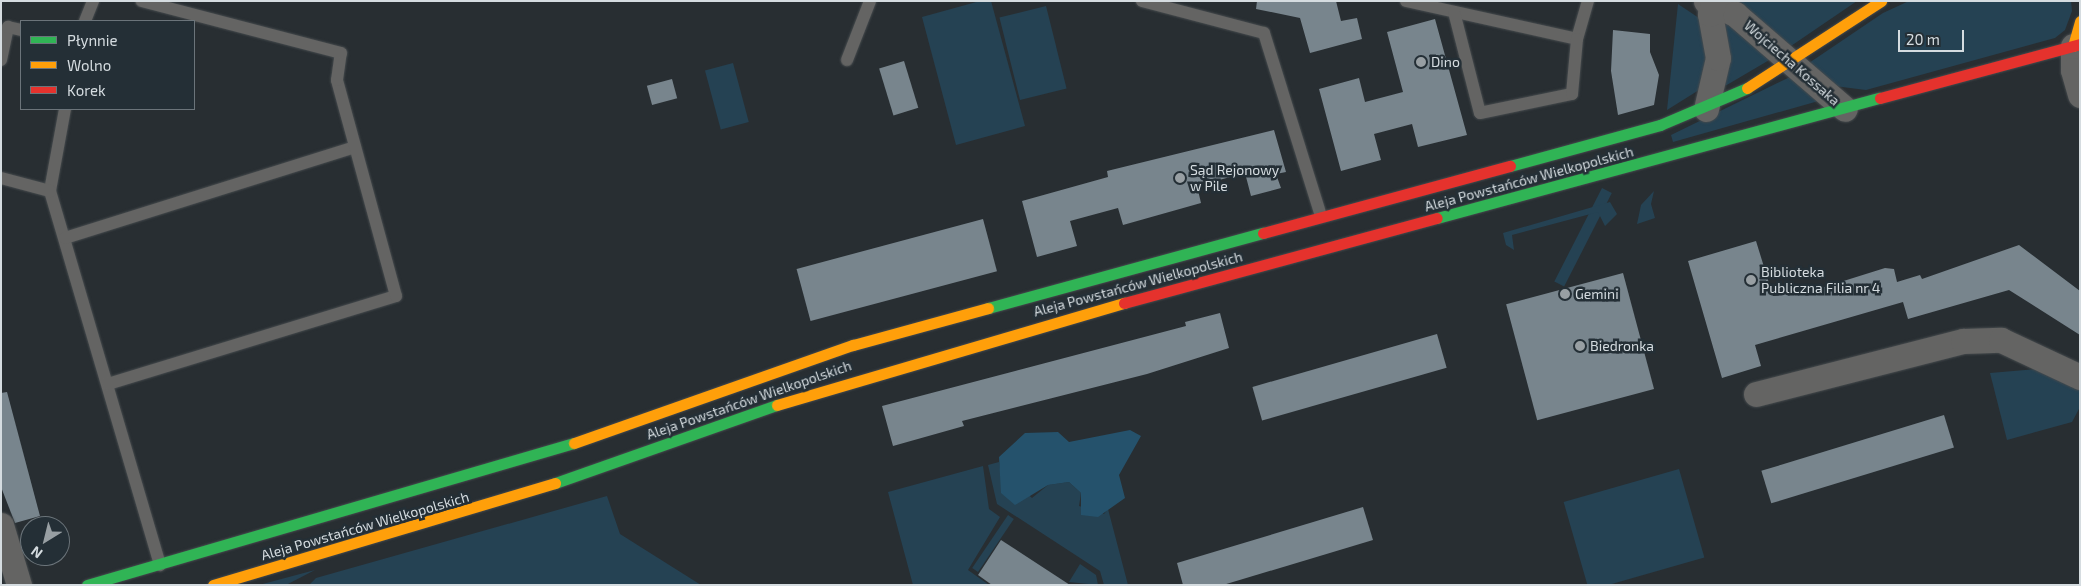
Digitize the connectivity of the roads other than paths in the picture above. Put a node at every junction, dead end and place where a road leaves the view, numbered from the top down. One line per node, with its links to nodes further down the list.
1 (93, 1): 10 (lane)
2 (142, 1): 22 (lane)
3 (870, 1): 16 (lane)
4 (1142, 1): 25 (lane)
5 (1406, 1): 9 (lane)
6 (1588, 1): 13 (lane)
7 (1881, 1): 17 (main road, Aleja Powstańców Wielkopolskich)
8 (1711, 2): 17 (street, Wojciecha Kossaka); 19 (street, Wojciecha Kossaka)
9 (1454, 12): 13 (lane); 13 (lane)
10 (85, 20)
11 (2080, 21): 14 (main road)
12 (20, 30): 15 (lane)
13 (1577, 39)
14 (2076, 45): 18 (street); 20 (main road, Aleja Powstańców Wielkopolskich)
15 (1, 60)
16 (846, 60)
17 (1790, 61): 19 (main road, Aleja Powstańców Wielkopolskich); 20 (street, Wojciecha Kossaka)
18 (2080, 95)
19 (1706, 109): 25 (main road, Aleja Powstańców Wielkopolskich)
20 (1844, 109): 34 (main road, Aleja Powstańców Wielkopolskich)
21 (65, 110): 24 (lane)
22 (355, 148): 26 (lane); 28 (lane)
23 (1, 178): 24 (lane)
24 (50, 191): 26 (lane)
25 (1321, 216): 31 (main road, Aleja Powstańców Wielkopolskich)
26 (65, 238): 28 (lane)
27 (2080, 377): 29 (street)
28 (108, 384): 31 (lane)
29 (1756, 394)
30 (1, 524): 32 (street)
31 (160, 565): 33 (main road, Aleja Powstańców Wielkopolskich)
32 (19, 585)
33 (87, 585)
34 (213, 585)

